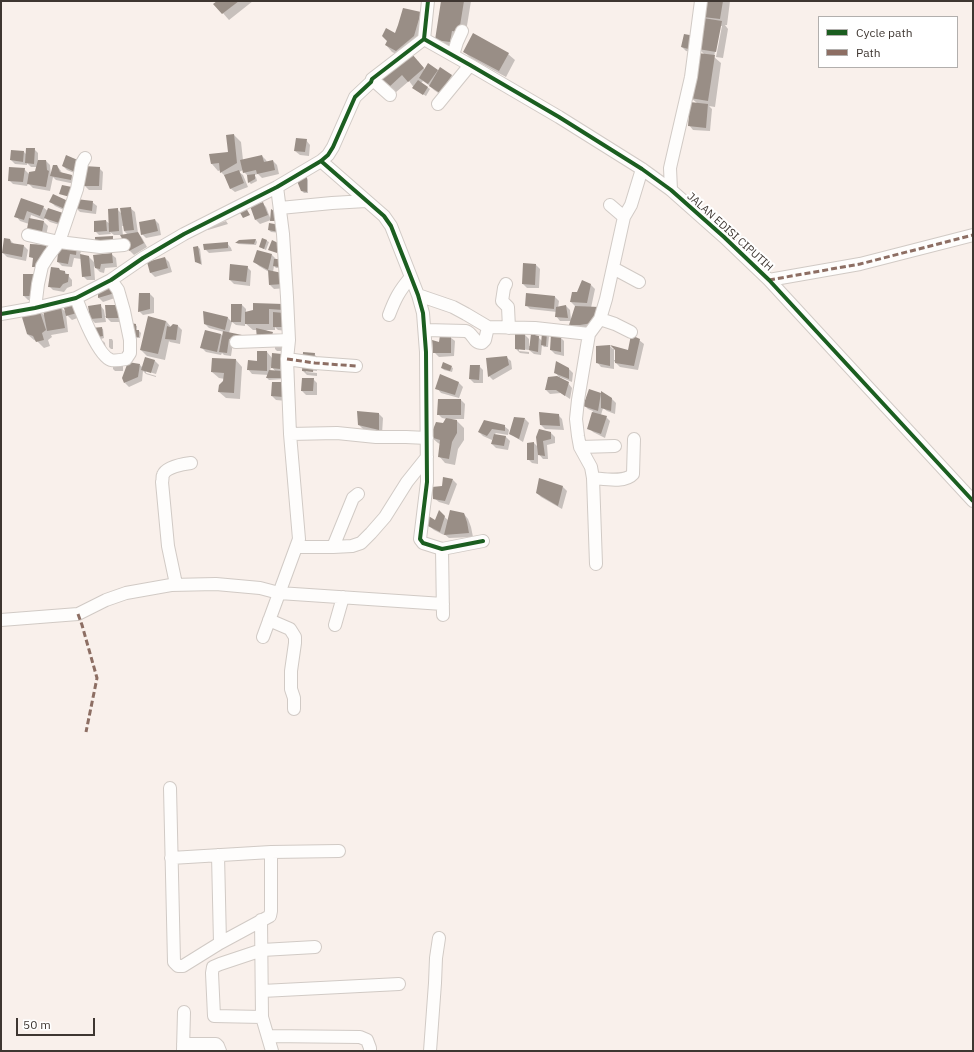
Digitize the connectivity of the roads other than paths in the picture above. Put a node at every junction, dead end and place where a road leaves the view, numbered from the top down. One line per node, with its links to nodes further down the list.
1 (428, 1): 4 (street)
2 (702, 1): 14 (street)
3 (462, 31): 5 (street)
4 (424, 39): 5 (street, JALAN EDISI CIPUTIH); 7 (street)
5 (453, 55): 6 (street, JALAN EDISI CIPUTIH)
6 (470, 65): 9 (street); 12 (street, JALAN EDISI CIPUTIH)
7 (372, 79): 8 (street); 11 (street)
8 (390, 95)
9 (438, 104)
10 (85, 158): 21 (street)
11 (321, 161): 13 (street); 15 (street)
12 (642, 168): 14 (street, JALAN EDISI CIPUTIH); 18 (street)
13 (277, 187): 17 (street); 25 (street)
14 (671, 190): 26 (street, JALAN EDISI CIPUTIH)
15 (366, 201): 17 (street); 24 (street)
16 (610, 205): 18 (street)
17 (280, 208): 40 (street)
18 (624, 217): 23 (street)
19 (28, 235): 21 (street)
20 (973, 235): 26 (street)
21 (59, 242): 22 (street); 31 (street)
22 (124, 244)
23 (613, 268): 27 (street); 34 (street)
24 (411, 277): 29 (street); 33 (street)
25 (111, 280): 30 (street); 30 (street)
26 (769, 280): 53 (street, JALAN EDISI CIPUTIH)
27 (639, 282)
28 (506, 284): 36 (street)
29 (418, 295): 35 (street); 37 (street)
30 (76, 298): 31 (street)
31 (35, 308): 32 (street)
32 (1, 314)
33 (389, 315)
34 (600, 319): 38 (street); 39 (street)
35 (488, 327): 36 (street); 37 (street)
36 (509, 328): 39 (street)
37 (425, 330): 45 (street)
38 (631, 332)
39 (589, 334): 48 (street)
40 (289, 340): 41 (street); 42 (street)
41 (236, 342)
42 (287, 359): 43 (street); 44 (street)
43 (356, 366)
44 (290, 434): 45 (street); 55 (street)
45 (427, 438): 49 (street)
46 (634, 439): 51 (street)
47 (615, 446): 48 (street)
48 (580, 447): 51 (street)
49 (427, 457): 56 (street); 57 (street)
50 (191, 463): 59 (street)
51 (593, 478): 58 (street)
52 (358, 494): 56 (street)
53 (973, 501)
54 (483, 541): 57 (street)
55 (296, 547): 56 (street); 60 (street)
56 (333, 547)
57 (442, 549): 61 (street)
58 (596, 564)
59 (176, 584): 60 (street); 62 (street)
60 (279, 593): 61 (street); 63 (street)
61 (343, 597): 64 (street)
62 (1, 620)
63 (269, 620): 65 (street); 66 (street)
64 (335, 625)
65 (263, 637)
66 (294, 709)
67 (170, 788): 71 (street)
68 (339, 851): 69 (street)
69 (271, 852): 70 (street); 72 (street)
70 (218, 855): 71 (street); 74 (street)
71 (171, 858): 74 (street)
72 (261, 920): 74 (street); 76 (street)
73 (439, 938): 86 (street)
74 (220, 943)
75 (315, 947): 76 (street)
76 (262, 950): 78 (street); 80 (street)
77 (399, 984): 78 (street)
78 (262, 990): 80 (street)
79 (184, 1012): 82 (street)
80 (262, 1017): 81 (street)
81 (268, 1036): 84 (street); 85 (street)
82 (183, 1047): 83 (street)
83 (220, 1051)
84 (272, 1051)
85 (370, 1051)
86 (430, 1051)

